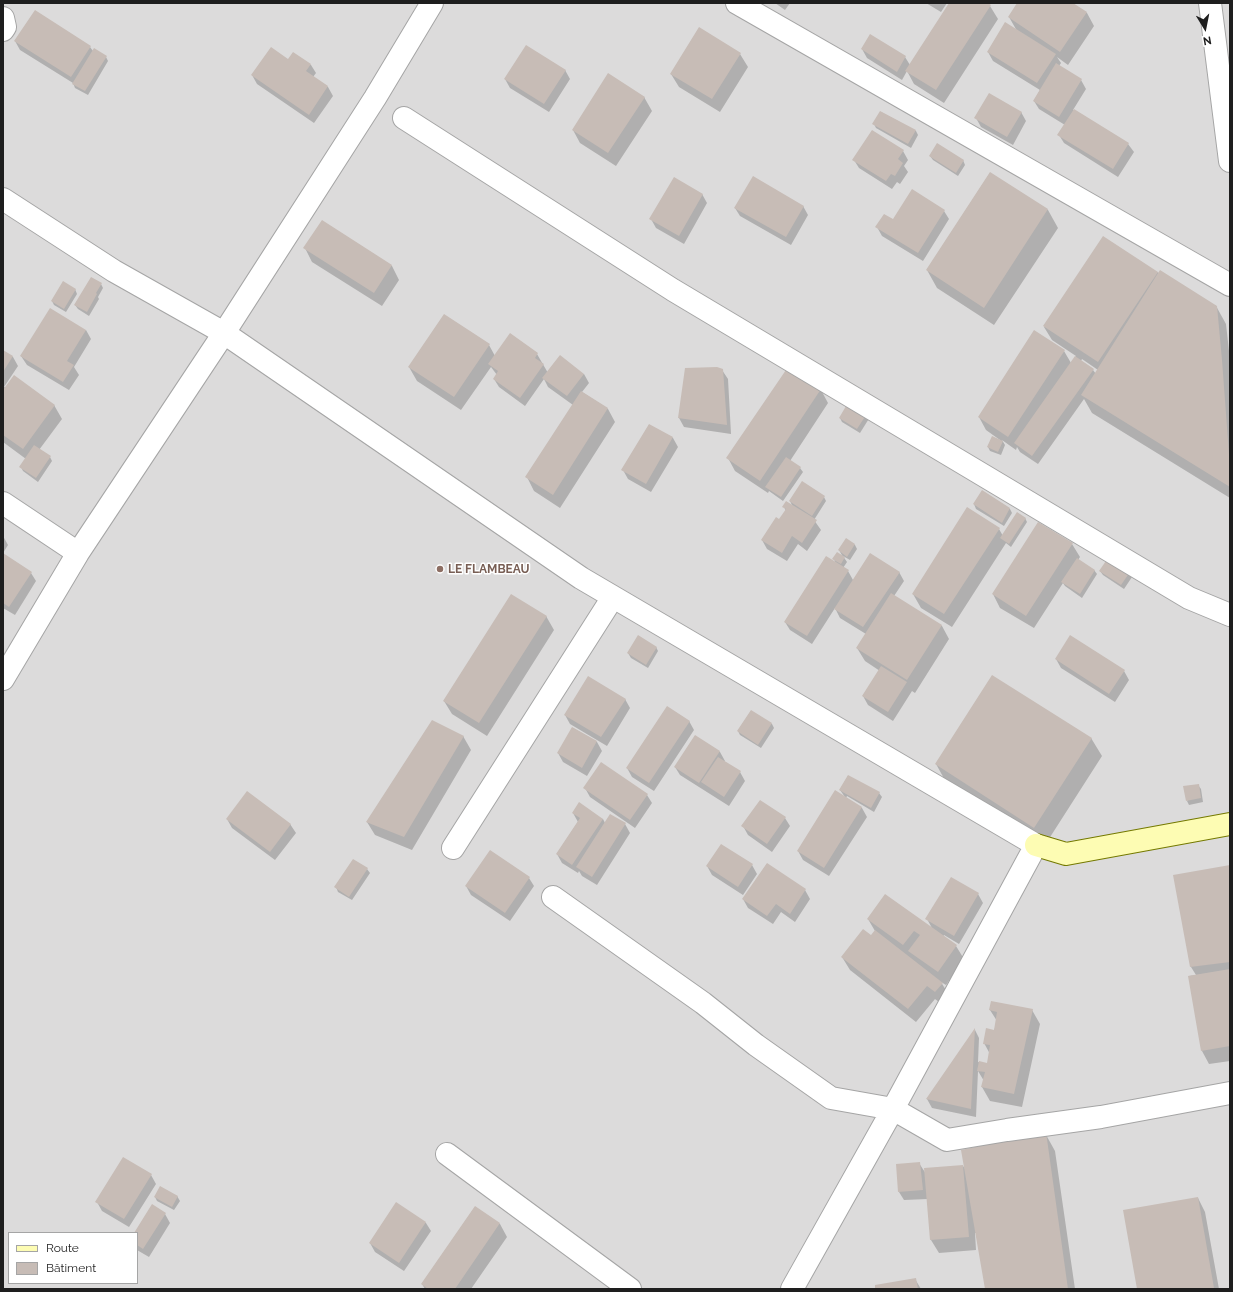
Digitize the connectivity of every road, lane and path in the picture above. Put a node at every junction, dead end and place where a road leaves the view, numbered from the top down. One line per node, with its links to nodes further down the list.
1 (432, 3): 11 (street)
2 (737, 3): 10 (street)
3 (1210, 3): 6 (street)
4 (3, 18): 5 (street)
5 (3, 30)
6 (1227, 111): 8 (street)
7 (404, 118): 15 (street)
8 (1230, 161)
9 (3, 199): 11 (street)
10 (1230, 285)
11 (224, 334): 13 (street); 14 (street)
12 (3, 504): 13 (street)
13 (78, 553): 16 (street)
14 (613, 597): 18 (street); 19 (street)
15 (1230, 615)
16 (3, 679)
17 (1230, 824): 18 (street)
18 (1036, 845): 22 (street)
19 (453, 848)
20 (553, 898): 22 (street)
21 (1230, 1093): 22 (street)
22 (893, 1109): 25 (street)
23 (447, 1154): 24 (street)
24 (630, 1289)
25 (792, 1289)

